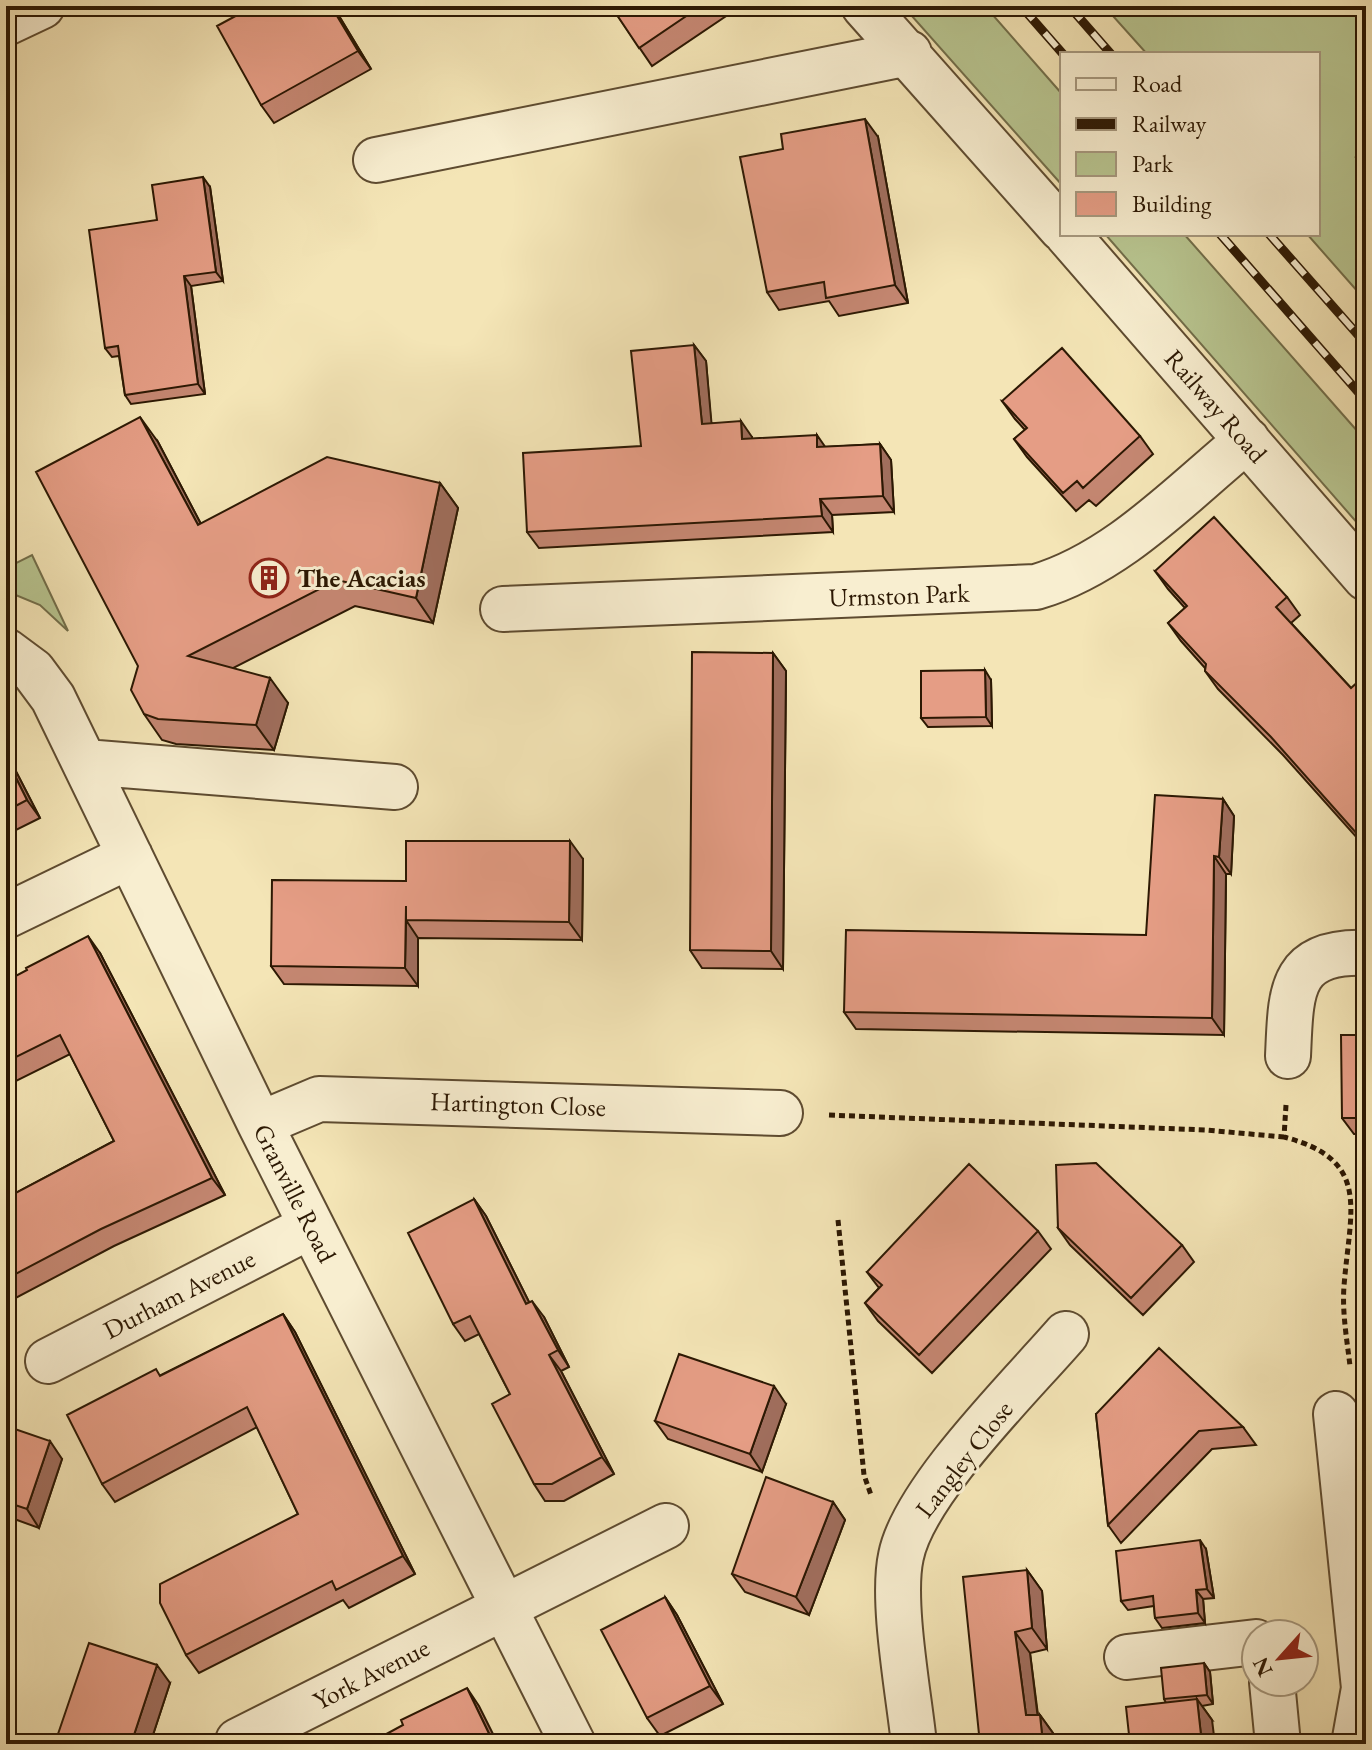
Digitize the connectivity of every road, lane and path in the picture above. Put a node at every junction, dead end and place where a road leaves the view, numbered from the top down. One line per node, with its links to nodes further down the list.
1 (42, 6): 3 (street)
2 (864, 6): 4 (street)
3 (6, 23)
4 (909, 53): 7 (street); 8 (street)
5 (1366, 151): 6 (path)
6 (1356, 159)
7 (376, 160)
8 (1060, 227)
9 (1069, 236): 10 (street, Railway Road)
10 (1247, 440): 11 (street, Railway Road); 12 (street, Urmston Park)
11 (1366, 578)
12 (503, 609)
13 (6, 651): 14 (street, Granville Road)
14 (85, 762): 15 (street); 16 (street, Granville Road)
15 (395, 787)
16 (130, 856): 17 (street); 21 (street, Granville Road)
17 (6, 916)
18 (1366, 953): 19 (street)
19 (1288, 1056): 22 (path)
20 (780, 1113): 21 (street, Hartington Close); 22 (path)
21 (260, 1124): 24 (street, Granville Road)
22 (1284, 1137): 27 (path)
23 (838, 1220): 29 (path)
24 (311, 1226): 26 (street, Durham Avenue); 30 (street, Granville Road)
25 (1066, 1334): 29 (street, Langley Close)
26 (48, 1361)
27 (1336, 1414): 38 (street)
28 (666, 1526): 30 (street, York Avenue)
29 (900, 1557): 36 (street, Langley Close)
30 (505, 1607): 34 (street, York Avenue); 35 (street, Granville Road)
31 (1240, 1644): 32 (street)
32 (1127, 1657)
33 (1274, 1698): 37 (street)
34 (238, 1741)
35 (573, 1744)
36 (914, 1744)
37 (1278, 1744)
38 (1354, 1744)

